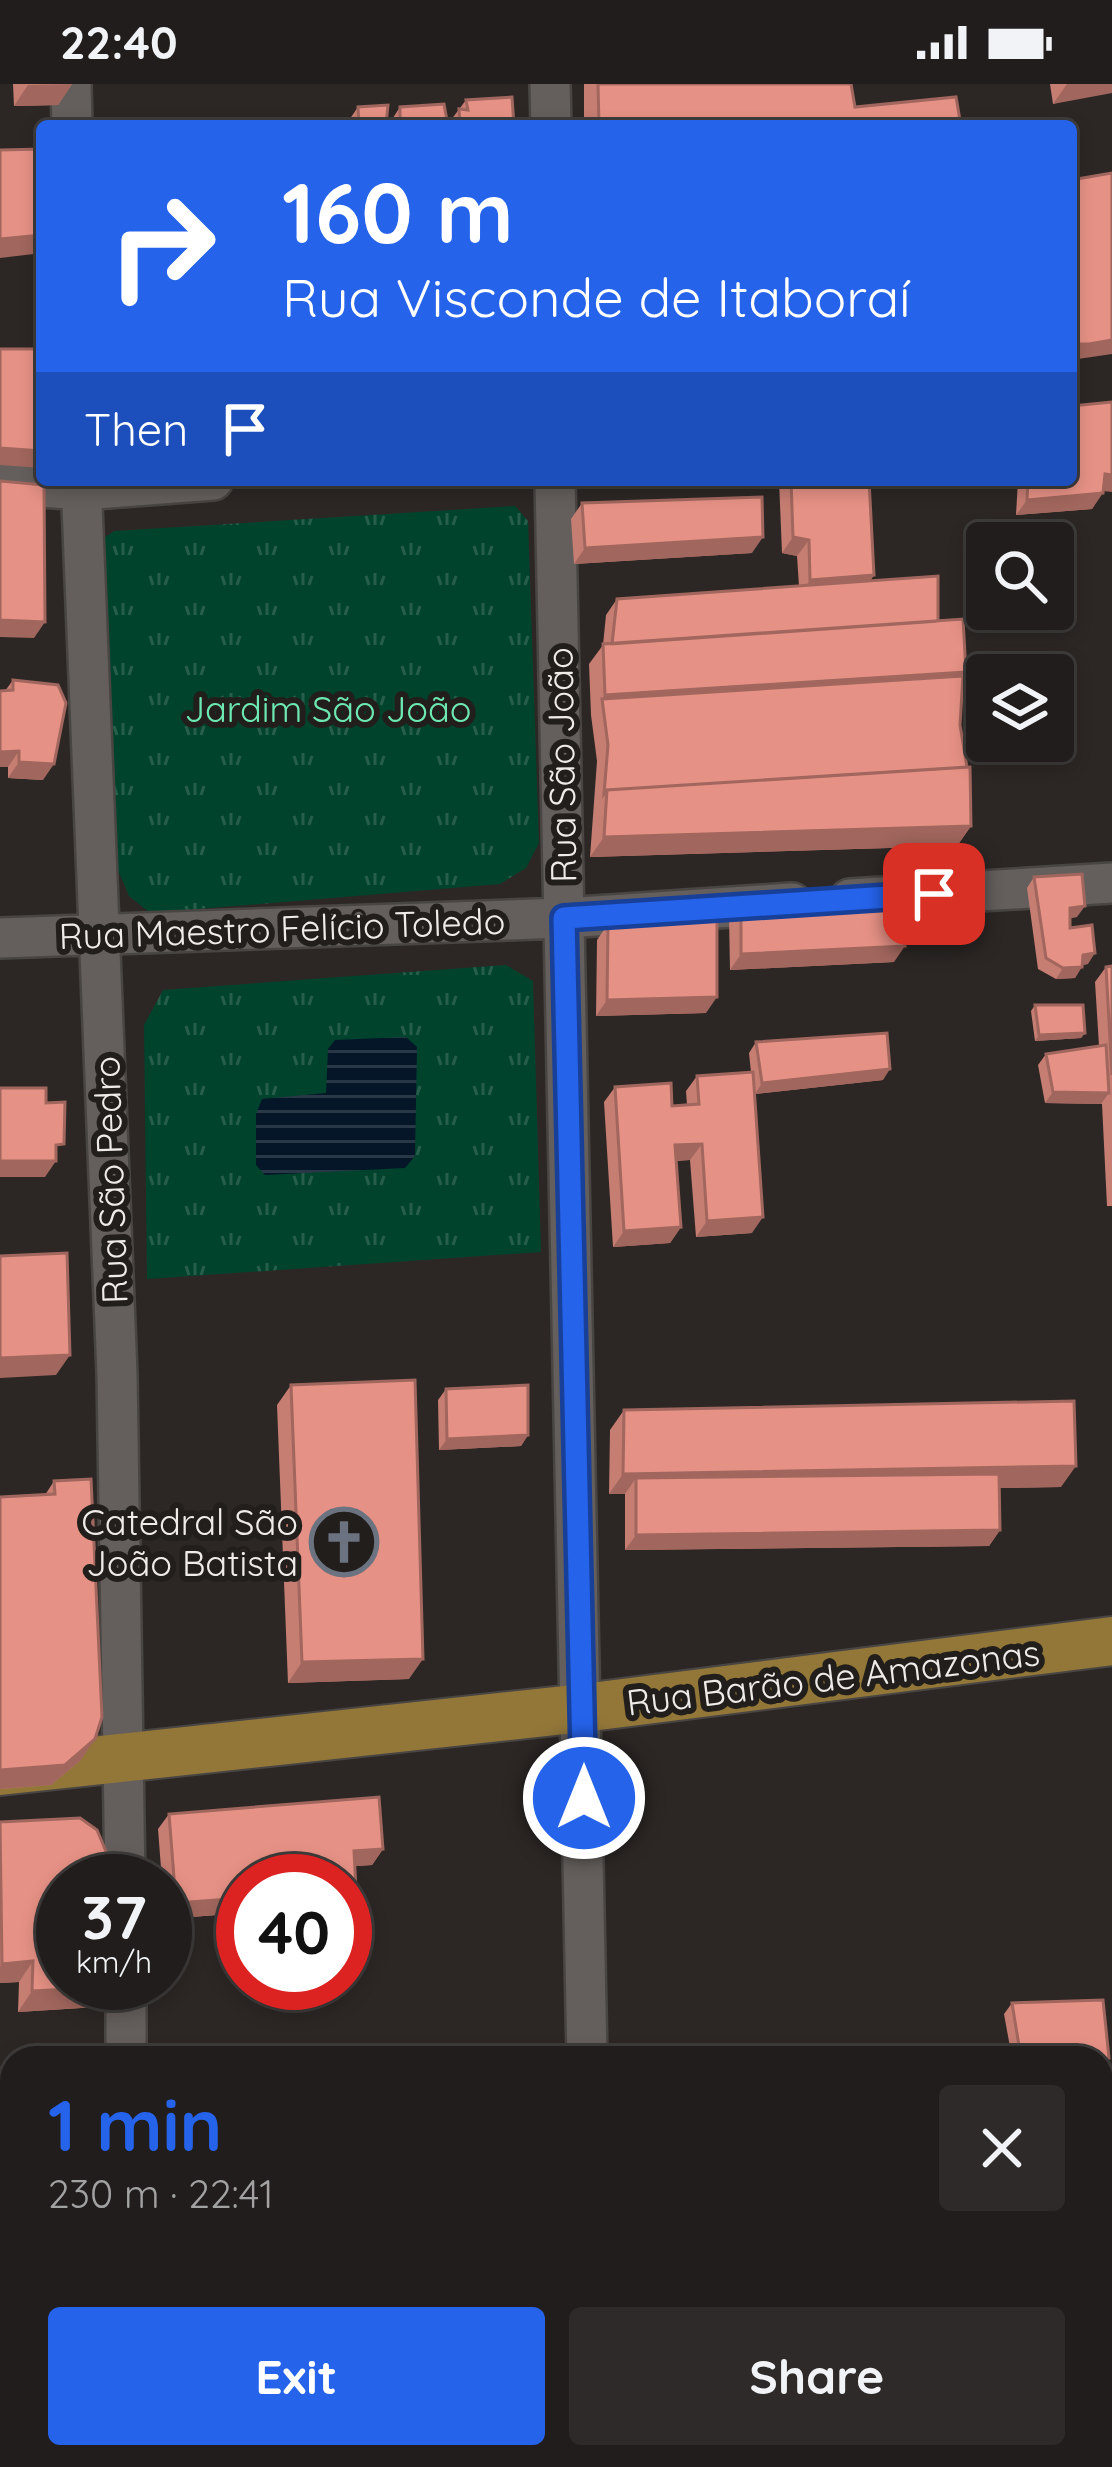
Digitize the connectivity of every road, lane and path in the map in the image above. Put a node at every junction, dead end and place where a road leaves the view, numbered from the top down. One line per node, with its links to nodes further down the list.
1 (70, 84): 3 (street)
2 (550, 84): 4 (street)
3 (72, 120)
4 (551, 120)
5 (0, 484): 6 (street)
6 (36, 484)
7 (81, 486): 11 (street, Rua São Pedro)
8 (555, 486): 10 (street, Rua São João)
9 (1112, 883): 10 (street, Rua Maestro Felício Toledo)
10 (564, 918): 11 (street, Rua Maestro Felício Toledo); 14 (street, Rua São João)
11 (103, 933): 12 (street, Rua Maestro Felício Toledo); 15 (street, Rua São Pedro)
12 (0, 938)
13 (1112, 1641): 14 (main road, Rua Barão de Amazonas)
14 (584, 1708): 15 (main road, Rua Barão de Amazonas); 20 (street, Rua São João)
15 (124, 1758): 16 (main road, Rua Barão de Amazonas); 17 (street, Rua São Pedro)
16 (0, 1771)
17 (125, 1854)
18 (126, 2010): 19 (street)
19 (126, 2046)
20 (587, 2046)

